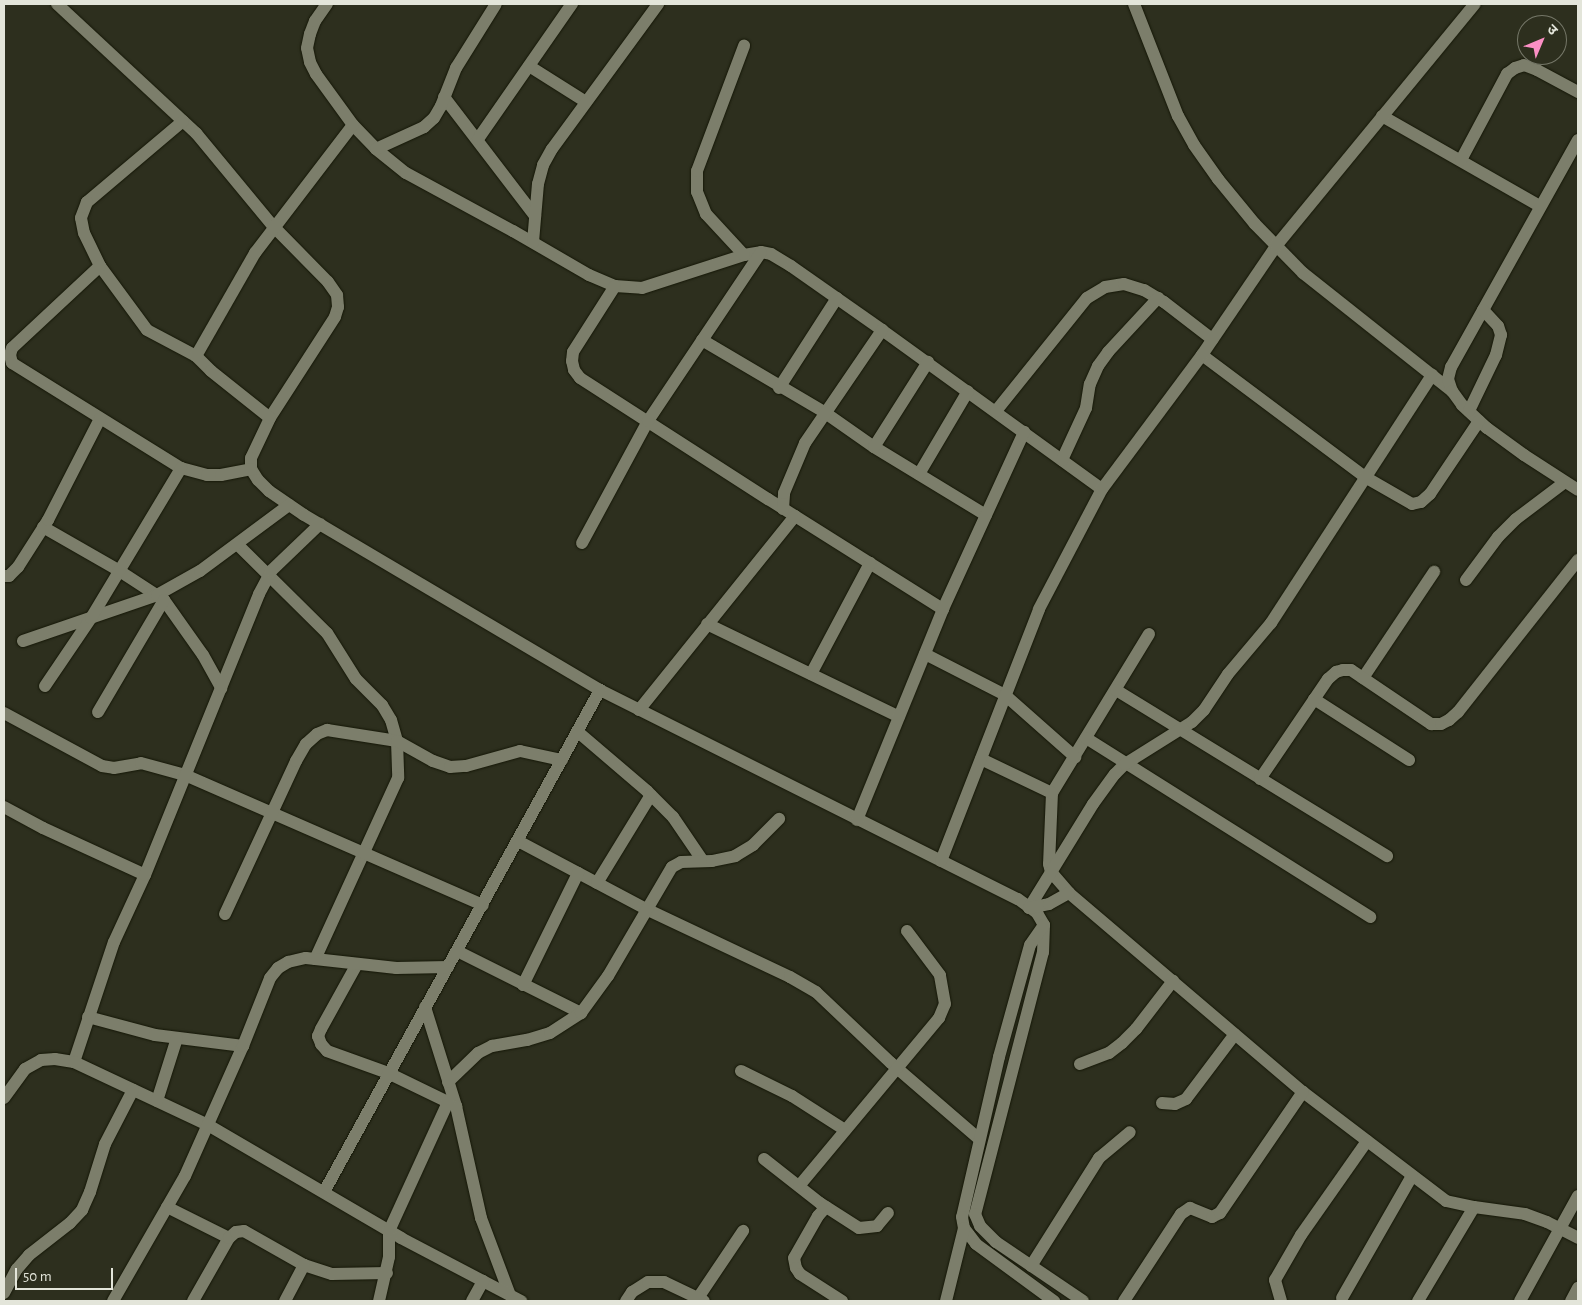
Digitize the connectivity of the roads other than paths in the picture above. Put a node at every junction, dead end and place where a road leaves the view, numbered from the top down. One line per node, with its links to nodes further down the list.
1 (56, 4): 14 (street)
2 (327, 4): 15 (street)
3 (496, 4): 11 (street)
4 (572, 4): 9 (street)
5 (658, 4): 12 (street)
6 (1134, 4): 24 (street)
7 (1475, 4): 13 (street)
8 (744, 46): 26 (street)
9 (530, 66): 12 (street); 16 (street)
10 (1578, 92): 19 (street)
11 (444, 97): 16 (street); 18 (street)
12 (586, 102): 21 (street)
13 (1382, 116): 19 (street); 24 (street)
14 (183, 121): 22 (street); 27 (street)
15 (353, 125): 18 (street); 22 (street)
16 (478, 140): 21 (street)
17 (1578, 140): 20 (street)
18 (376, 149): 23 (street)
19 (1461, 160): 20 (street)
20 (1540, 206): 31 (street)
21 (535, 216): 23 (street)
22 (274, 226): 36 (street); 46 (street)
23 (533, 242): 28 (street)
24 (1276, 246): 33 (street); 39 (street)
25 (761, 252): 26 (street); 29 (street); 34 (street)
26 (744, 254): 28 (street)
27 (100, 266): 36 (street); 38 (street)
28 (615, 286): 48 (street)
29 (837, 298): 32 (street); 40 (street)
30 (1158, 298): 33 (street); 43 (street); 52 (street)
31 (1482, 310): 41 (street); 44 (street)
32 (882, 330): 37 (street); 45 (street)
33 (1212, 339): 35 (street)
34 (702, 340): 40 (street); 48 (street)
35 (1202, 355): 56 (street); 58 (street)
36 (196, 356): 46 (street)
37 (928, 362): 42 (street); 51 (street)
38 (8, 364): 47 (street)
39 (1432, 375): 41 (street); 56 (street)
40 (779, 388): 45 (street)
41 (1452, 391): 44 (street)
42 (968, 392): 43 (street); 55 (street)
43 (996, 411): 50 (street)
44 (1469, 411): 49 (street)
45 (824, 412): 51 (street); 61 (street)
46 (270, 418): 54 (street)
47 (100, 419): 53 (street); 65 (street)
48 (648, 421): 61 (street); 66 (street)
49 (1480, 421): 56 (street); 57 (street)
50 (1024, 432): 52 (street); 62 (street)
51 (874, 446): 55 (street)
52 (1062, 460): 58 (street)
53 (180, 468): 54 (street); 70 (street)
54 (251, 469): 60 (street)
55 (919, 474): 62 (street)
56 (1366, 476): 94 (street)
57 (1565, 482): 59 (street); 74 (street)
58 (1102, 489): 88 (street)
59 (1578, 490)
60 (289, 505): 64 (street); 67 (street)
61 (783, 508): 63 (street)
62 (986, 515): 76 (street)
63 (794, 516): 69 (street); 78 (street)
64 (320, 524): 72 (street); 86 (street)
65 (43, 527): 70 (street); 73 (street)
66 (582, 543)
67 (238, 545): 72 (street); 75 (street)
68 (1578, 560): 83 (street)
69 (870, 563): 76 (street); 82 (street)
70 (118, 570): 75 (street); 77 (street)
71 (1434, 572): 83 (street)
72 (269, 575): 85 (street); 97 (street)
73 (4, 576)
74 (1466, 580)
75 (160, 598): 77 (street); 85 (street); 91 (street)
76 (943, 609): 81 (street)
77 (90, 618): 80 (street); 84 (street)
78 (707, 624): 82 (street); 90 (street)
79 (1149, 634): 87 (street)
80 (22, 641)
81 (925, 654): 88 (street); 93 (street)
82 (811, 674): 93 (street)
83 (1362, 678): 89 (street)
84 (45, 686)
85 (221, 688): 103 (street)
86 (600, 690): 90 (street); 95 (street)
87 (1116, 690): 94 (street); 96 (street)
88 (1005, 695): 98 (street); 99 (street)
89 (1314, 699): 101 (street); 104 (street)
90 (639, 710): 110 (street)
91 (98, 712)
92 (4, 713): 103 (street)
93 (899, 717): 110 (street)
94 (1182, 731): 102 (street); 104 (street)
95 (578, 732): 100 (street); 106 (street)
96 (1086, 738): 98 (street); 102 (street)
97 (397, 741): 100 (street); 108 (street); 112 (street)
98 (1075, 757): 105 (street)
99 (981, 759): 105 (street); 115 (street)
100 (562, 760): 111 (street)
101 (1409, 760)
102 (1126, 764): 116 (street); 125 (street)
103 (185, 775): 108 (street); 118 (street)
104 (1260, 779): 113 (street)
105 (1052, 793): 116 (street)
106 (651, 795): 114 (street); 119 (street)
107 (4, 807): 118 (street)
108 (272, 812): 112 (street); 124 (street)
109 (779, 819): 114 (street)
110 (857, 820): 115 (street)
111 (518, 841): 117 (street); 121 (street)
112 (365, 852): 121 (street); 129 (street)
113 (1387, 856)
114 (702, 861): 123 (street)
115 (941, 861): 122 (street)
116 (1051, 872): 120 (street); 122 (street)
117 (578, 873): 119 (street); 133 (street)
118 (145, 875): 136 (street)
119 (597, 882): 123 (street)
120 (1069, 893): 122 (street); 132 (street)
121 (483, 905): 128 (street)
122 (1029, 908): 126 (street)
123 (646, 909): 135 (street); 142 (street)
124 (226, 914)
125 (1370, 917)
126 (1044, 924): 155 (street); 173 (street)
127 (908, 931): 142 (street)
128 (457, 951): 131 (street); 133 (street)
129 (315, 959): 130 (street); 139 (street)
130 (357, 964): 131 (street); 144 (street)
131 (448, 966): 134 (street)
132 (1172, 981): 137 (street); 141 (street)
133 (523, 985): 135 (street)
134 (425, 1006): 144 (street); 145 (street)
135 (581, 1013): 145 (street)
136 (88, 1017): 138 (street); 140 (street)
137 (1235, 1034): 147 (street); 150 (street)
138 (177, 1038): 139 (street); 149 (street)
139 (243, 1046): 152 (street)
140 (74, 1062): 146 (street); 148 (street)
141 (1080, 1064)
142 (896, 1067): 153 (street); 155 (street)
143 (741, 1071): 153 (street)
144 (388, 1073): 151 (street); 160 (street)
145 (448, 1082): 151 (street)
146 (133, 1090): 149 (street); 177 (street)
147 (1303, 1092): 156 (street); 192 (street)
148 (4, 1098)
149 (157, 1101): 152 (street)
150 (1162, 1103)
151 (452, 1104): 168 (street); 178 (street)
152 (208, 1125): 160 (street); 162 (street)
153 (845, 1130): 159 (street)
154 (1130, 1132): 173 (street)
155 (979, 1138): 166 (street)
156 (1367, 1141): 158 (street); 193 (street)
157 (764, 1159): 159 (street)
158 (1412, 1176): 164 (street); 179 (street)
159 (799, 1186): 163 (street)
160 (324, 1192): 168 (street)
161 (1578, 1196): 167 (street)
162 (167, 1207): 170 (street); 182 (street)
163 (826, 1207): 165 (street); 188 (street)
164 (1474, 1207): 167 (street); 194 (street)
165 (888, 1213)
166 (964, 1228): 189 (street); 190 (street)
167 (1559, 1228): 171 (street); 195 (street)
168 (389, 1231): 174 (street); 175 (street)
169 (743, 1231): 180 (street)
170 (229, 1238): 172 (street); 183 (street)
171 (1578, 1238)
172 (304, 1265): 174 (street); 184 (street)
173 (1031, 1266): 191 (street)
174 (387, 1273): 185 (street)
175 (483, 1280): 178 (street); 186 (street)
176 (1578, 1288): 196 (street)
177 (4, 1294): 181 (street)
178 (515, 1298)
179 (1342, 1298)
180 (701, 1300): 187 (street)
181 (10, 1301)
182 (113, 1301)
183 (193, 1301)
184 (285, 1301)
185 (379, 1301)
186 (472, 1301)
187 (626, 1301)
188 (842, 1301)
189 (946, 1301)
190 (1054, 1301)
191 (1083, 1301)
192 (1124, 1301)
193 (1281, 1301)
194 (1418, 1301)
195 (1520, 1301)
196 (1571, 1301)

